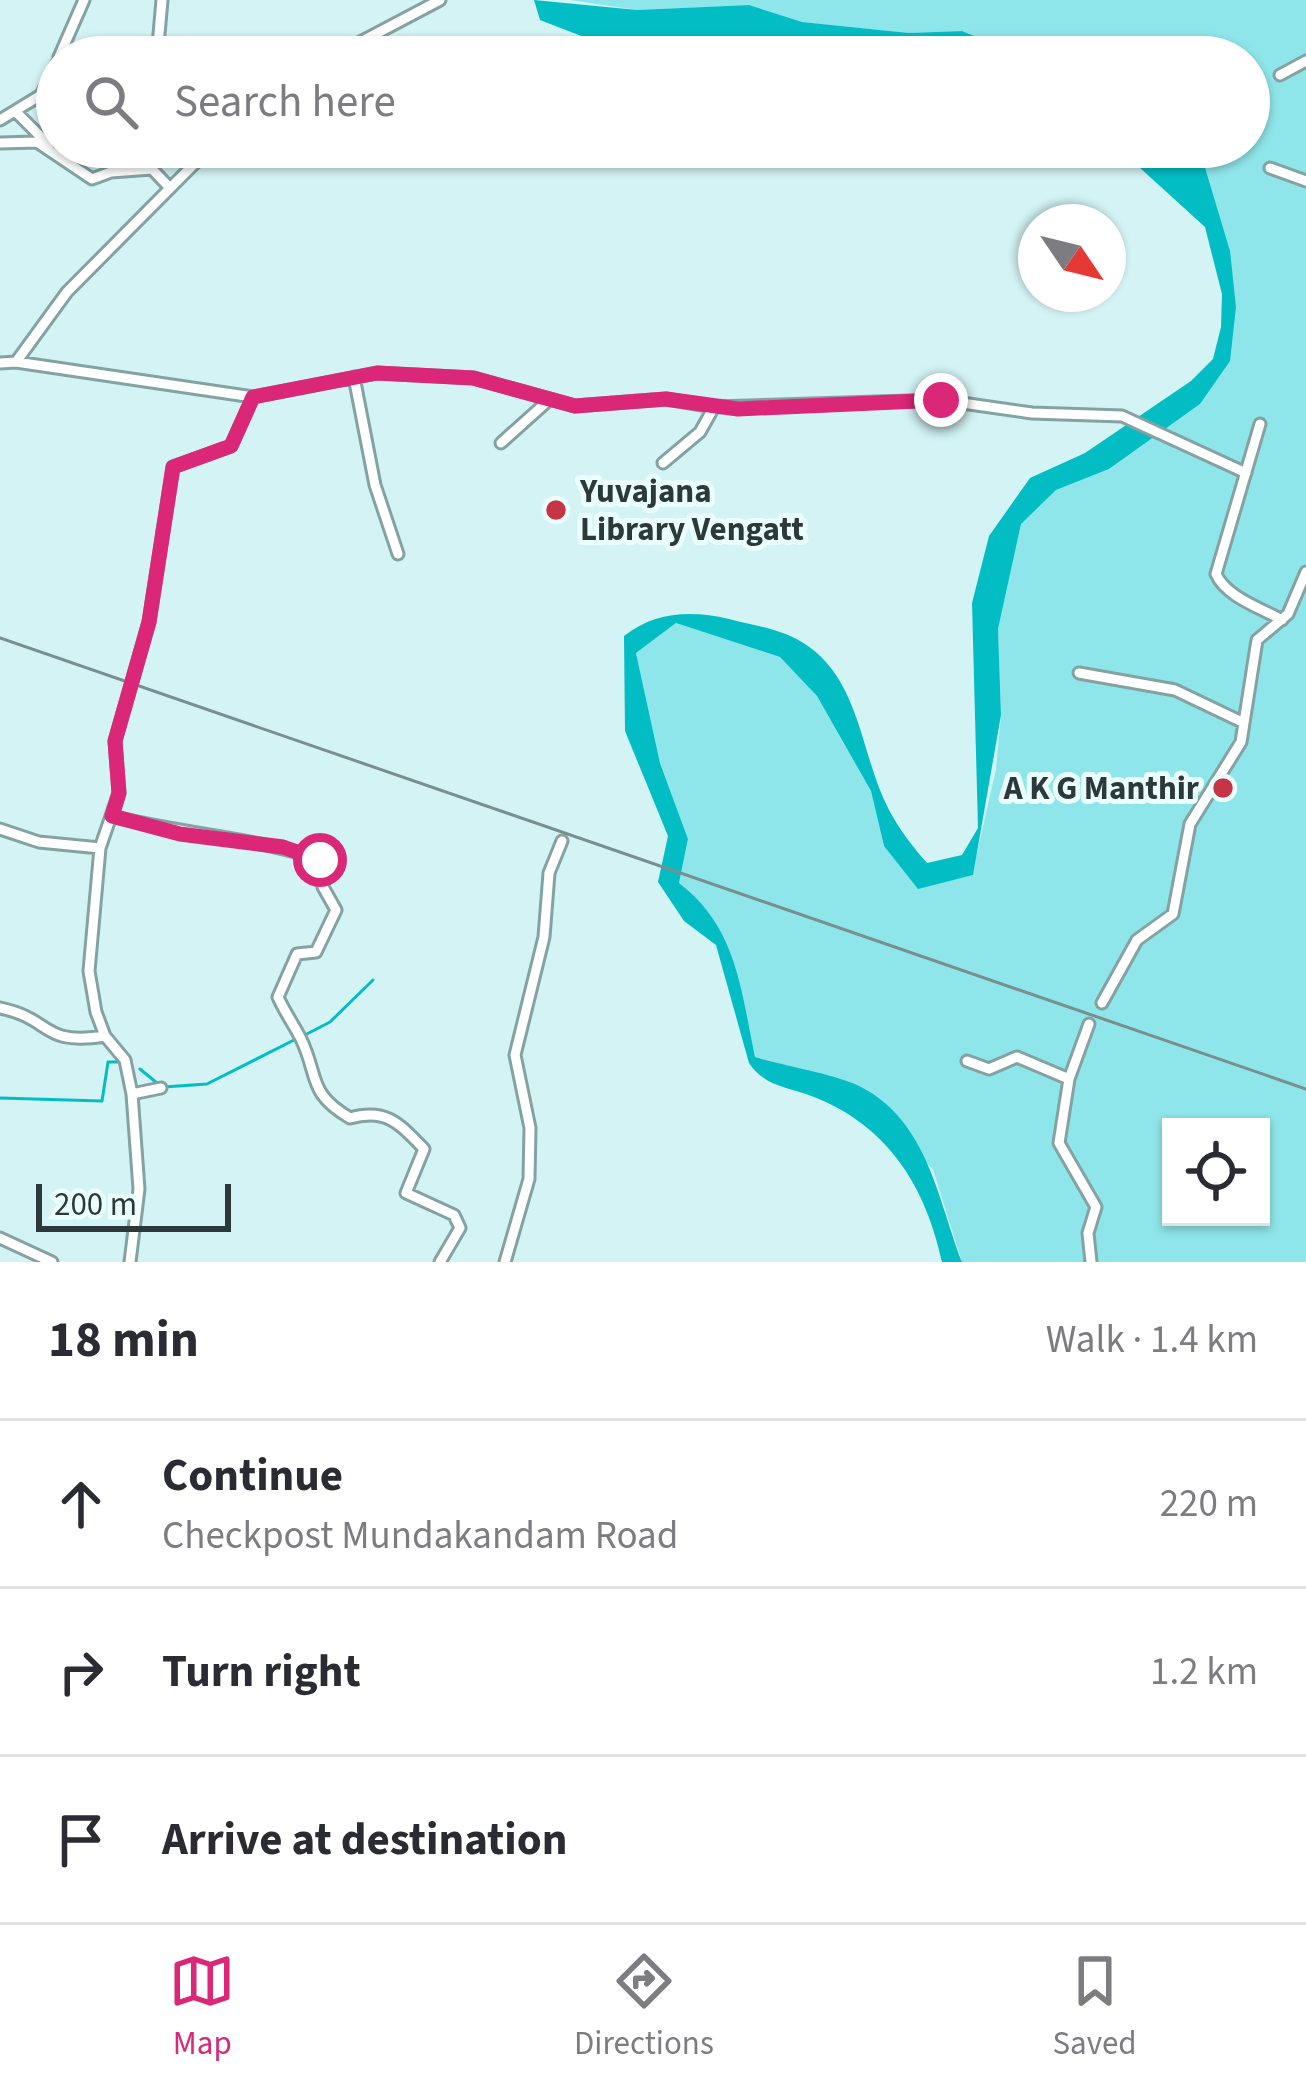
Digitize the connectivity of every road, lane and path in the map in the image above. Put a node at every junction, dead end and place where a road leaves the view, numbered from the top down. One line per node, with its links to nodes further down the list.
1 (84, 0): 4 (street)
2 (162, 0): 5 (street)
3 (440, 0): 6 (street)
4 (68, 36)
5 (159, 36)
6 (372, 36)
7 (1306, 61): 8 (street)
8 (1280, 75)
9 (36, 98): 10 (street)
10 (16, 112): 11 (street); 12 (street)
11 (0, 120)
12 (36, 132)
13 (36, 142): 14 (street)
14 (0, 143)
15 (78, 168): 19 (street)
16 (190, 168): 19 (street)
17 (1270, 168): 18 (street)
18 (1306, 181)
19 (170, 188): 20 (street)
20 (16, 362): 21 (street); 23 (street)
21 (0, 363)
22 (354, 377): 23 (street); 24 (street); 30 (street)
23 (253, 397): 35 (street)
24 (550, 399): 25 (street); 27 (street)
25 (714, 407): 28 (street); 29 (street)
26 (1261, 424): 29 (street)
27 (501, 443)
28 (664, 463)
29 (1246, 473): 32 (street)
30 (398, 554)
31 (1306, 572): 32 (street)
32 (1282, 620): 34 (street)
33 (1079, 673): 34 (street)
34 (1244, 723): 39 (street)
35 (112, 816): 38 (street); 50 (street)
36 (0, 829): 38 (street)
37 (562, 841): 51 (street)
38 (100, 848): 42 (street)
39 (1102, 1003)
40 (0, 1008): 42 (street)
41 (1089, 1024): 44 (street)
42 (106, 1036): 46 (street)
43 (967, 1060): 44 (street)
44 (1069, 1079): 52 (street)
45 (161, 1088): 46 (street)
46 (132, 1094): 49 (street)
47 (0, 1238): 48 (street)
48 (52, 1262)
49 (130, 1262)
50 (440, 1262)
51 (505, 1262)
52 (1091, 1262)

